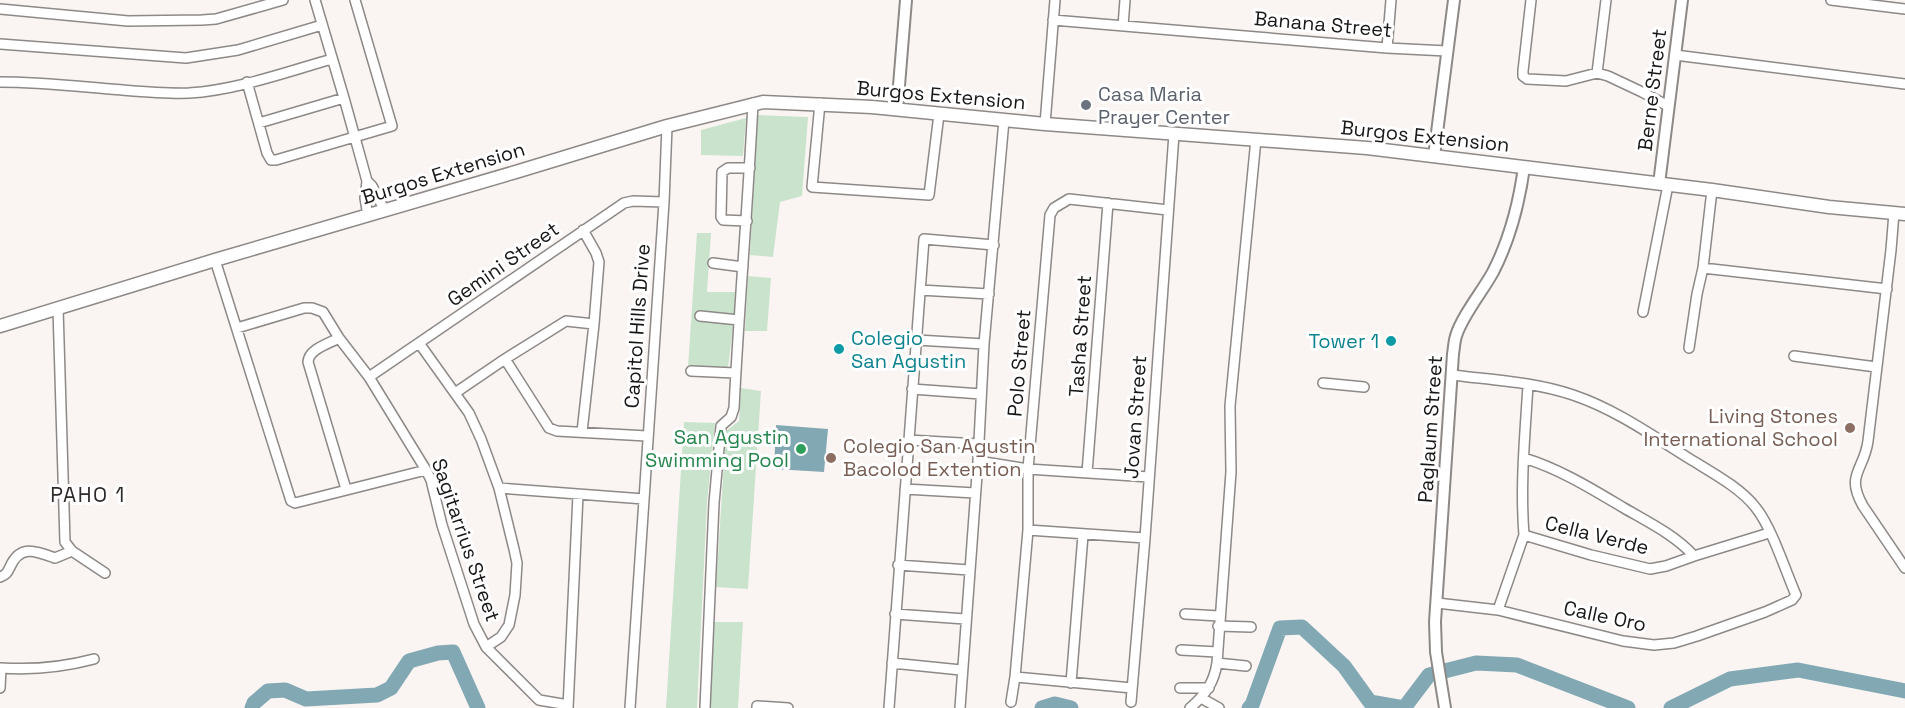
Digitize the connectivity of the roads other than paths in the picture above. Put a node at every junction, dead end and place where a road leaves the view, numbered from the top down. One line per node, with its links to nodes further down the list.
1 (283, 0): 13 (street)
2 (315, 0): 16 (street)
3 (355, 0): 38 (street)
4 (906, 0): 31 (street)
5 (1055, 0): 15 (street)
6 (1125, 0): 17 (street)
7 (1391, 0): 19 (street)
8 (1454, 0): 20 (street)
9 (1531, 0): 23 (street)
10 (1606, 0): 23 (street)
11 (1682, 0): 21 (street, Berne Street)
12 (1831, 0): 14 (street)
13 (0, 9)
14 (1905, 9)
15 (1053, 20): 17 (street, Banana Street); 35 (street)
16 (322, 25): 18 (street); 22 (street)
17 (1124, 26): 19 (street, Banana Street)
18 (0, 44)
19 (1386, 48): 20 (street, Banana Street)
20 (1447, 51): 40 (street)
21 (1675, 55): 26 (street); 30 (street, Berne Street)
22 (332, 59): 25 (street); 27 (street)
23 (1597, 73): 30 (street)
24 (0, 82): 25 (street)
25 (247, 82): 34 (street)
26 (1905, 84)
27 (344, 98): 34 (street); 38 (street)
28 (753, 103): 29 (main road, Burgos Extension); 36 (main road, Burgos Extension); 42 (street)
29 (820, 104): 31 (main road, Burgos Extension); 32 (street)
30 (1668, 106): 44 (street, Berne Street)
31 (897, 110): 32 (main road, Burgos Extension)
32 (939, 114): 33 (main road, Burgos Extension)
33 (1004, 120): 35 (main road, Burgos Extension); 54 (street)
34 (258, 123): 38 (street)
35 (1045, 124): 37 (main road, Burgos Extension)
36 (667, 126): 46 (street, Capitol Hills Drive); 49 (main road, Burgos Extension)
37 (1174, 134): 39 (main road, Burgos Extension); 48 (street, Jovan Street)
38 (355, 137): 43 (street)
39 (1256, 139): 40 (main road, Burgos Extension); 120 (street)
40 (1434, 156): 41 (main road, Burgos Extension)
41 (1524, 167): 44 (main road, Burgos Extension); 79 (street, Paglaum Street)
42 (750, 168): 52 (street); 52 (street)
43 (367, 181): 49 (street); 51 (street)
44 (1664, 184): 45 (main road, Burgos Extension); 63 (street)
45 (1712, 190): 50 (main road, Burgos Extension); 58 (street)
46 (664, 202): 53 (street, Gemini Street); 88 (street, Capitol Hills Drive)
47 (1108, 202): 48 (street); 93 (street, Polo Street); 95 (street, Tasha Street)
48 (1168, 210): 96 (street, Jovan Street)
49 (385, 211): 51 (main road, Burgos Extension)
50 (1900, 214): 60 (street)
51 (368, 216): 55 (main road, Burgos Extension)
52 (747, 222): 57 (street)
53 (583, 230): 66 (street); 71 (street, Gemini Street)
54 (994, 245): 59 (street); 61 (street)
55 (215, 260): 62 (main road, Burgos Extension); 68 (street)
56 (713, 263): 57 (street)
57 (743, 267): 65 (street)
58 (1703, 268): 60 (street); 73 (street)
59 (920, 290): 61 (street); 70 (street)
60 (1887, 290): 76 (street)
61 (989, 294): 72 (street)
62 (58, 308): 67 (main road, Burgos Extension); 108 (street)
63 (1643, 312)
64 (700, 316): 65 (street)
65 (739, 320): 78 (street)
66 (594, 324): 75 (street); 87 (street)
67 (0, 326)
68 (237, 328): 69 (street, Sagitarrius Street); 98 (street)
69 (339, 338): 80 (street, Sagitarrius Street); 98 (street)
70 (917, 340): 72 (street); 84 (street)
71 (419, 343): 80 (street, Gemini Street); 85 (street)
72 (984, 344): 86 (street)
73 (1689, 348)
74 (1794, 356): 76 (street)
75 (505, 359): 85 (street); 87 (street)
76 (1876, 367): 111 (street)
77 (691, 371): 78 (street)
78 (735, 373): 142 (street)
79 (1452, 375): 82 (street); 115 (street, Paglaum Street)
80 (369, 377): 94 (street, Sagitarrius Street)
81 (1323, 383): 83 (street)
82 (1528, 385): 91 (street, Cella Verde); 104 (street)
83 (1364, 387)
84 (912, 389): 86 (street); 89 (street)
85 (455, 393): 97 (street)
86 (981, 394): 90 (street)
87 (582, 432): 88 (street)
88 (647, 436): 102 (street, Capitol Hills Drive)
89 (908, 440): 90 (street); 99 (street)
90 (979, 444): 92 (street)
91 (1524, 458): 106 (street, Cella Verde); 109 (street)
92 (978, 461): 93 (street); 100 (street)
93 (1028, 469): 95 (street); 103 (street, Polo Street)
94 (426, 470): 98 (street); 122 (street, Sagitarrius Street)
95 (1087, 473): 96 (street)
96 (1149, 477): 107 (street, Jovan Street)
97 (499, 488): 101 (street); 122 (street)
98 (346, 489)
99 (905, 489): 100 (street); 110 (street)
100 (975, 493): 112 (street)
101 (578, 495): 102 (street); 140 (street)
102 (644, 499): 141 (street, Capitol Hills Drive)
103 (1028, 530): 105 (street); 131 (street, Polo Street)
104 (1769, 533): 109 (street, Cella Verde); 116 (street, Calle Oro)
105 (1083, 535): 107 (street); 132 (street)
106 (1524, 535): 109 (street, Cella Verde); 116 (street)
107 (1145, 538): 134 (street, Jovan Street)
108 (72, 551): 113 (street); 114 (street)
109 (1694, 556)
110 (898, 565): 112 (street); 117 (street)
111 (1905, 568)
112 (969, 570): 119 (street)
113 (105, 573)
114 (0, 577)
115 (1437, 603): 116 (street, Calle Oro); 149 (street, Paglaum Street)
116 (1498, 610)
117 (895, 614): 119 (street); 126 (street)
118 (1185, 614): 120 (street)
119 (965, 620): 130 (street)
120 (1219, 621): 121 (street); 124 (street)
121 (1251, 627)
122 (486, 647): 140 (street, Sagitarrius Street)
123 (1181, 650): 124 (street)
124 (1217, 652): 127 (street)
125 (94, 659): 129 (street)
126 (891, 663): 130 (street); 145 (street)
127 (1217, 663): 128 (street); 136 (street)
128 (1246, 666)
129 (1, 668): 133 (street)
130 (961, 670): 146 (street)
131 (1015, 677): 132 (street); 138 (street, Polo Street)
132 (1071, 683): 134 (street)
133 (0, 688)
134 (1132, 688): 139 (street, Jovan Street)
135 (1180, 688): 136 (street)
136 (1209, 688): 137 (street)
137 (1202, 698): 147 (street); 148 (street)
138 (1011, 702)
139 (1131, 702)
140 (568, 706)
141 (630, 708)
142 (705, 708)
143 (757, 708): 144 (street)
144 (788, 708)
145 (889, 708)
146 (960, 708)
147 (1190, 708)
148 (1219, 708)
149 (1445, 708)

